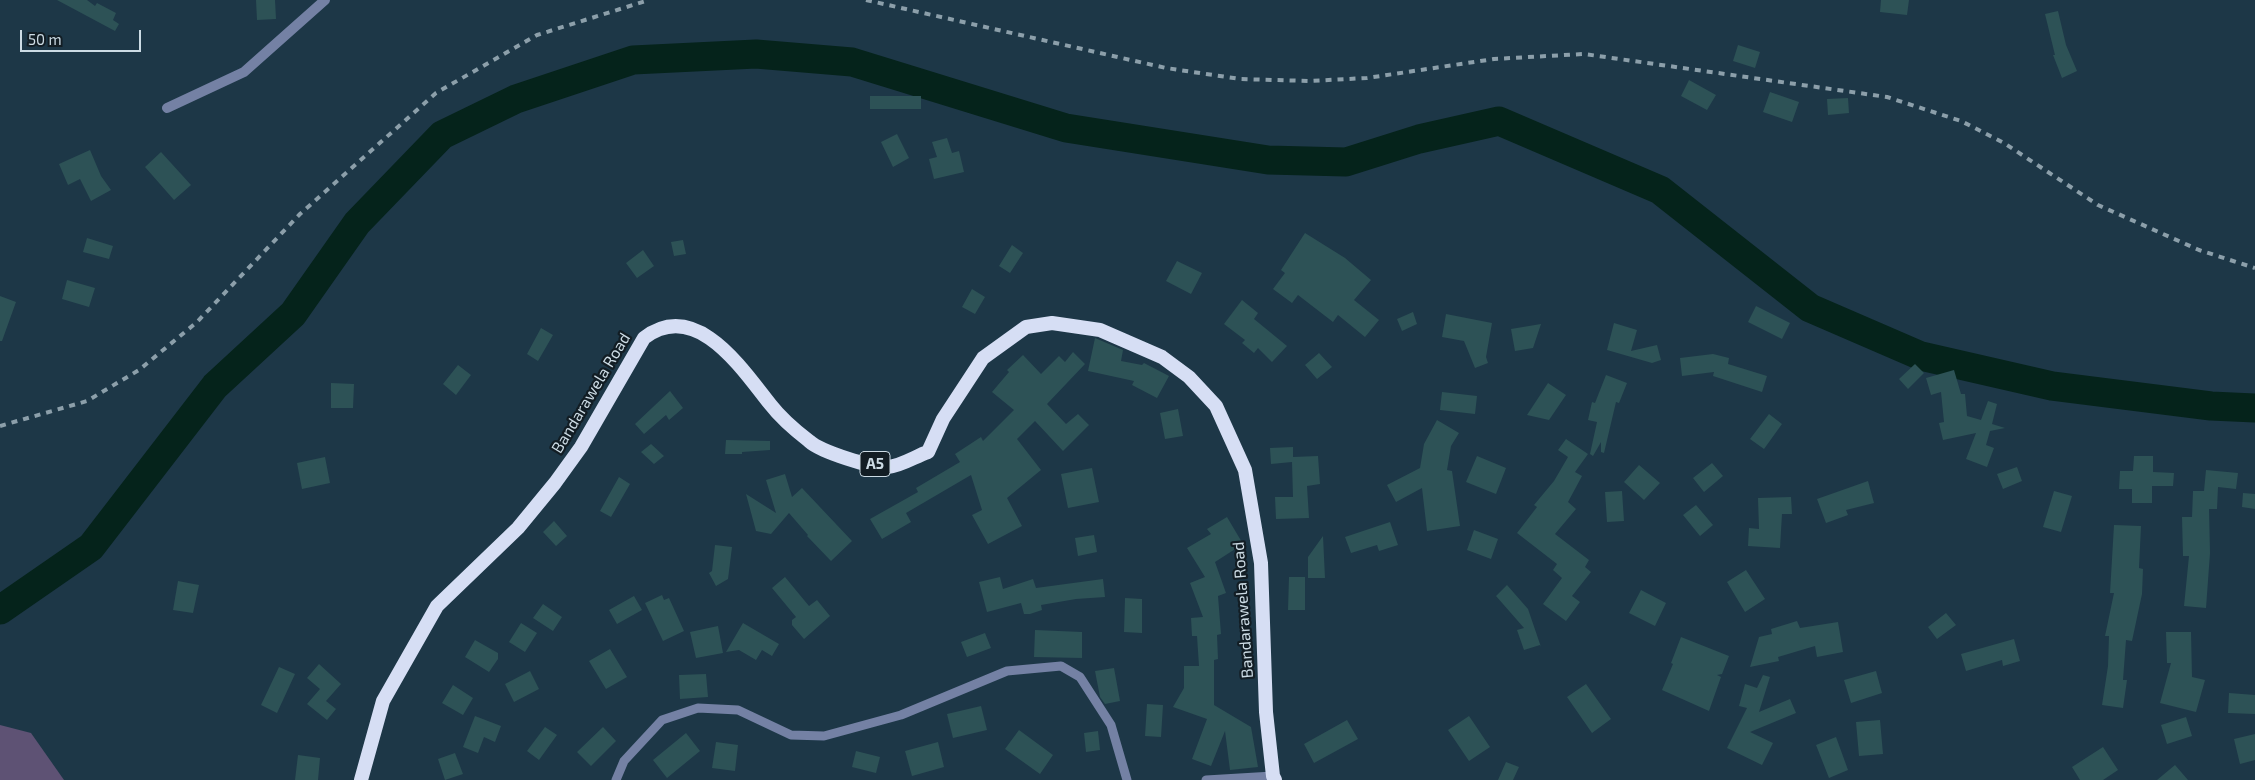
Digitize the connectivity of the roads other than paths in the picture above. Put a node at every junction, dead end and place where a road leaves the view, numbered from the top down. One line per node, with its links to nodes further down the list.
1 (325, 0): 2 (street)
2 (167, 108)
3 (1274, 778): 4 (highway, Bandarawela Road / A5); 7 (lane)
4 (361, 780)
5 (616, 780): 6 (lane)
6 (1127, 780)
7 (1206, 780)

